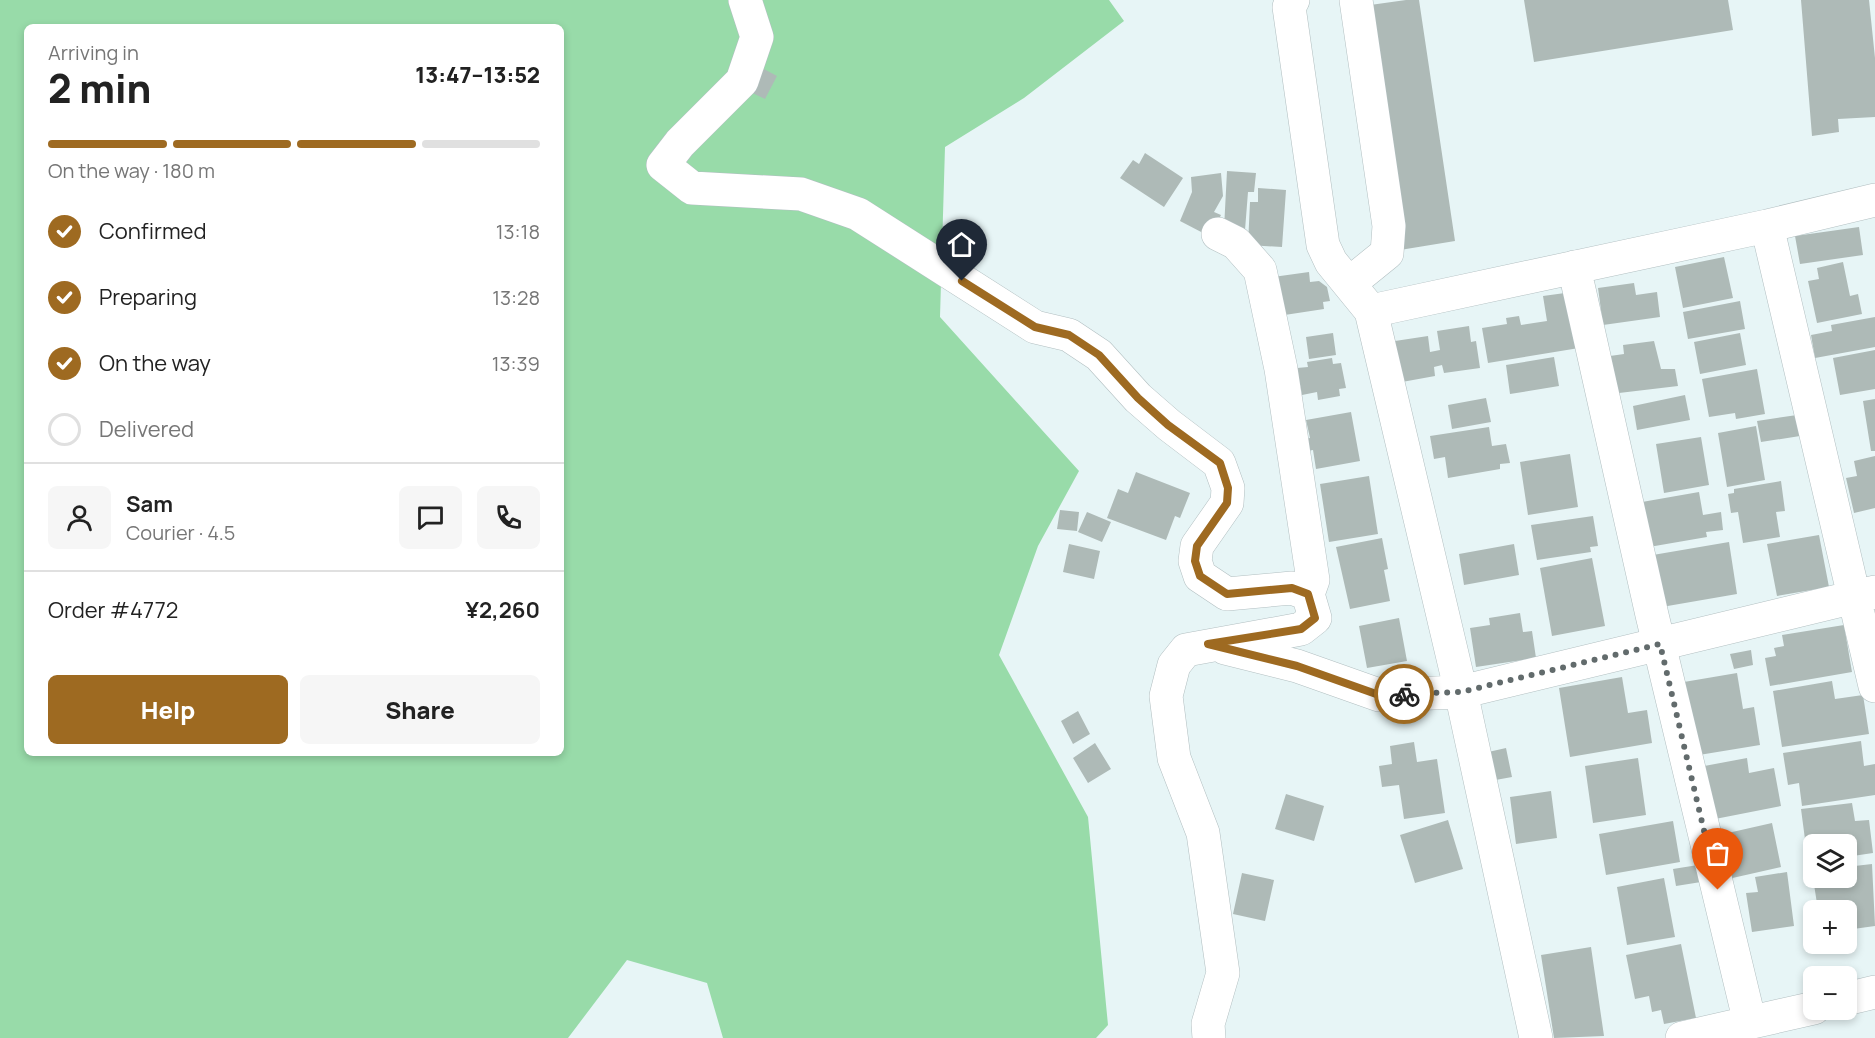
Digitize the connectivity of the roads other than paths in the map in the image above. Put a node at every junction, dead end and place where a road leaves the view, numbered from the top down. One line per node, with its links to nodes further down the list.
1 (745, 0): 10 (street)
2 (1293, 0): 8 (street)
3 (1356, 0): 8 (street)
4 (1875, 200): 5 (street)
5 (1767, 226): 7 (street); 11 (street)
6 (1218, 234): 10 (street)
7 (1574, 267): 9 (street); 13 (street)
8 (1350, 283): 9 (street)
9 (1371, 311): 15 (street)
10 (1308, 594): 12 (street)
11 (1865, 595): 13 (street); 14 (street)
12 (1208, 644): 15 (street); 20 (street)
13 (1660, 644): 15 (street); 19 (street)
14 (1875, 686)
15 (1461, 692): 21 (street)
16 (1875, 992): 17 (street)
17 (1857, 996)
18 (1803, 1011): 19 (street)
19 (1750, 1023): 22 (street)
20 (1209, 1038)
21 (1536, 1038)
22 (1682, 1038)

